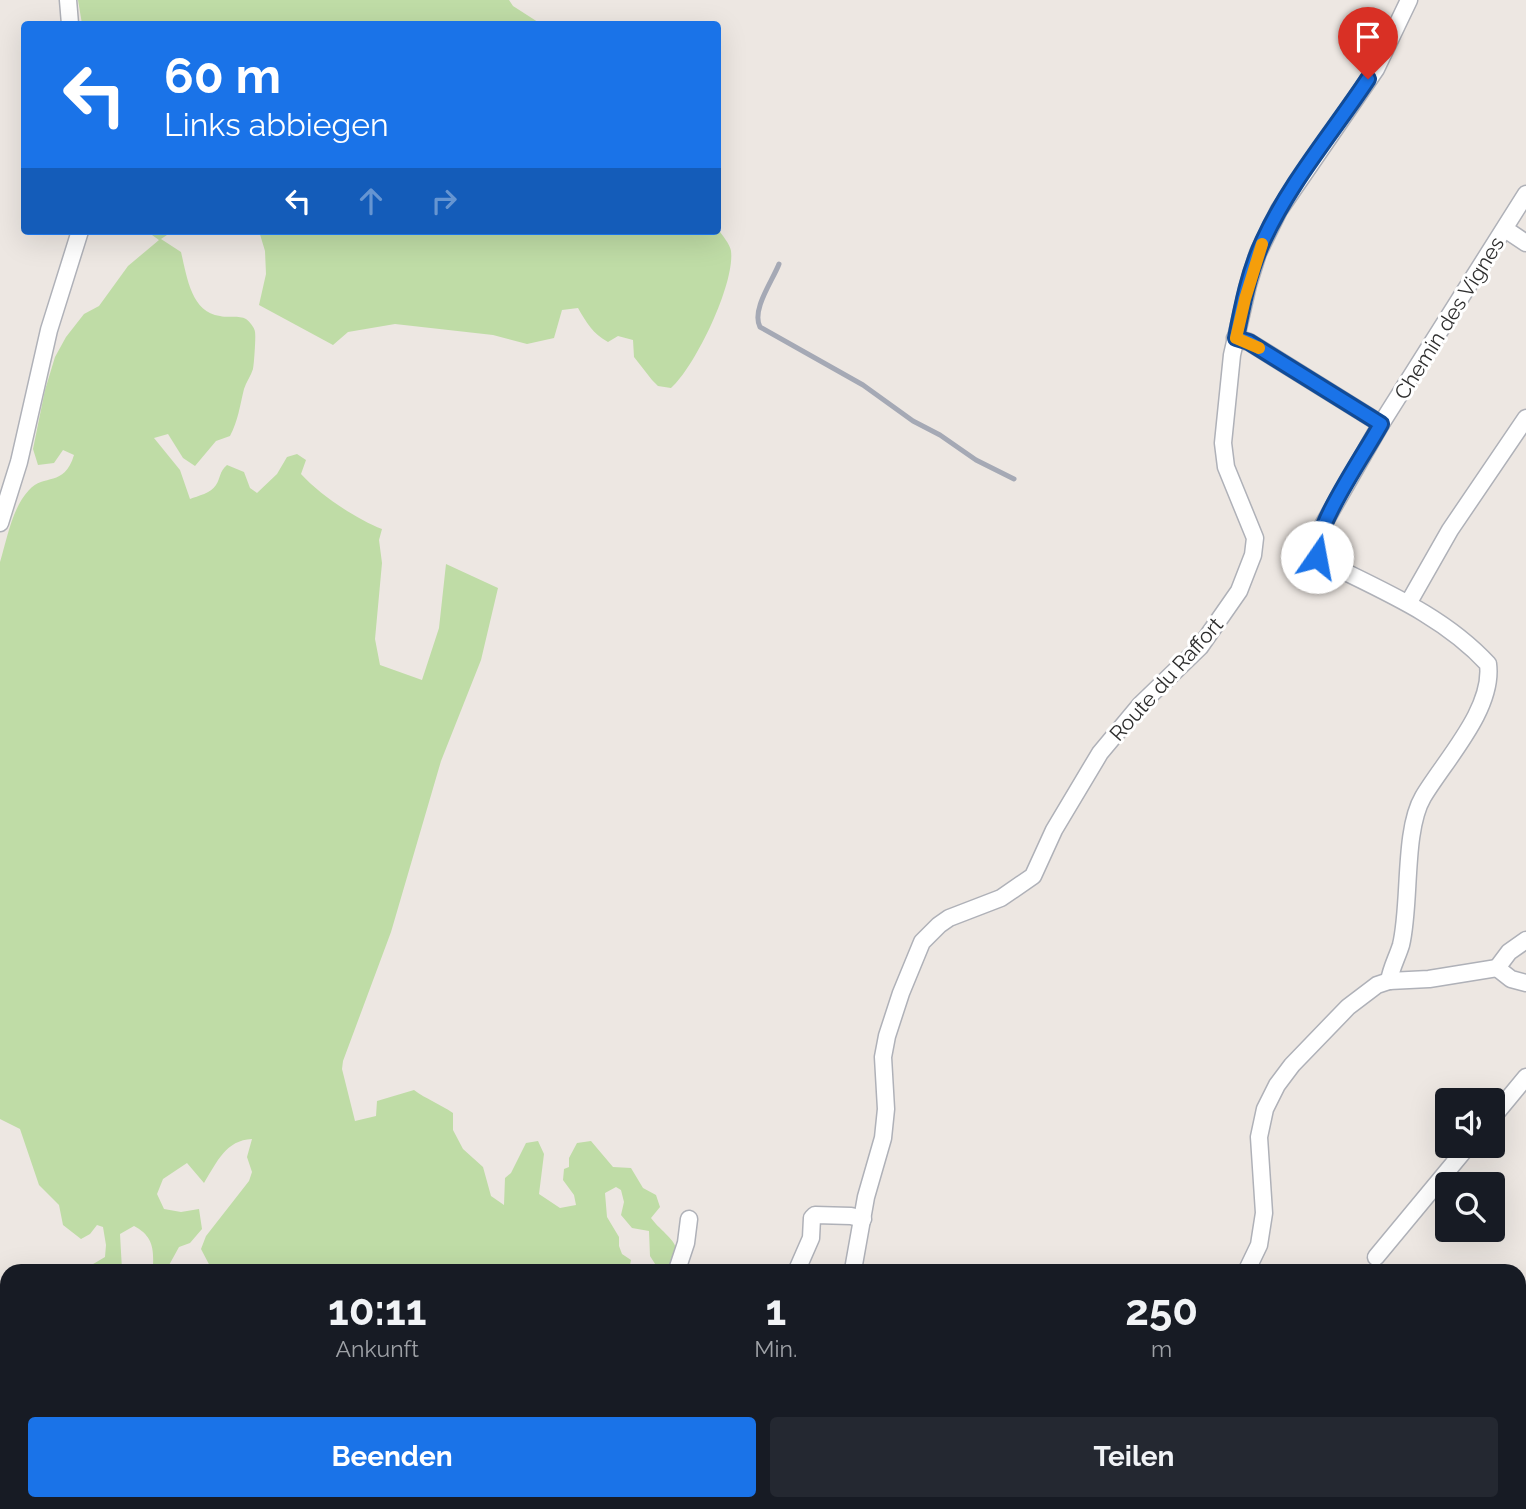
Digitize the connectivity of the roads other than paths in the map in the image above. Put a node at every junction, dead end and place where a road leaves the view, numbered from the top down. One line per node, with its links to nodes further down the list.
1 (68, 0): 3 (street)
2 (1409, 0): 8 (street, Route du Raffort)
3 (70, 21)
4 (1526, 194): 5 (street, Chemin des Vignes)
5 (1504, 229): 7 (street); 11 (street, Chemin des Vignes)
6 (78, 235): 10 (street)
7 (1526, 243)
8 (1236, 338): 11 (street); 23 (street, Route du Raffort)
9 (1526, 418): 14 (street)
10 (27, 420): 12 (street); 13 (street)
11 (1381, 424): 14 (street, Chemin des Vignes)
12 (0, 485)
13 (0, 523)
14 (1409, 602): 17 (street, Chemin des Vignes)
15 (1526, 940): 16 (street)
16 (1497, 968): 17 (street); 18 (street)
17 (1390, 981): 28 (street)
18 (1526, 983)
19 (1526, 1077): 20 (street)
20 (1505, 1102)
21 (1458, 1158): 24 (street)
22 (689, 1219): 25 (street)
23 (863, 1219): 26 (street); 27 (street)
24 (1376, 1257)
25 (679, 1264)
26 (800, 1264)
27 (854, 1264)
28 (1250, 1264)

